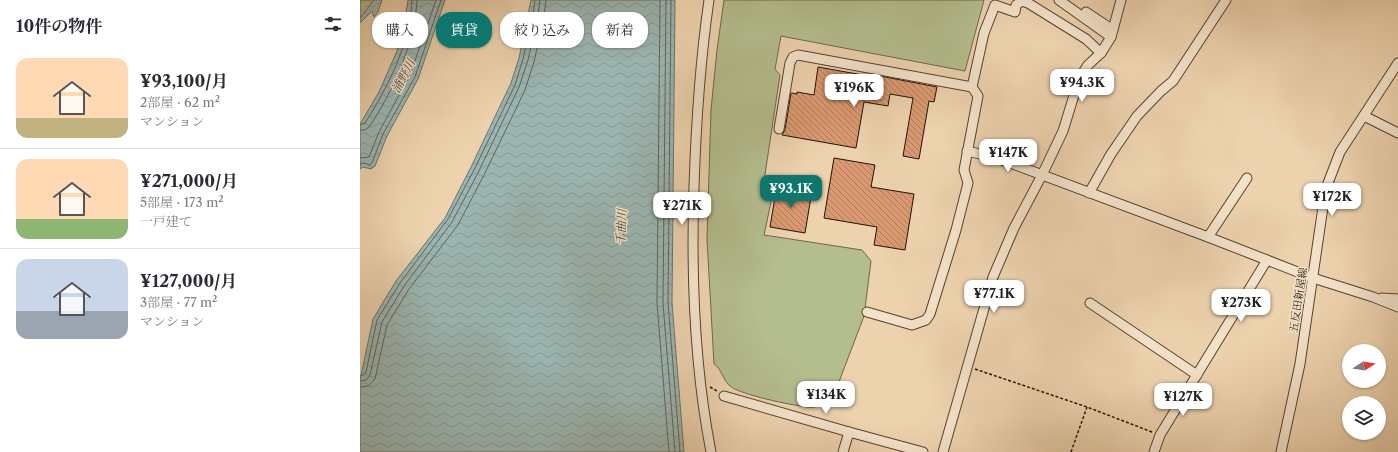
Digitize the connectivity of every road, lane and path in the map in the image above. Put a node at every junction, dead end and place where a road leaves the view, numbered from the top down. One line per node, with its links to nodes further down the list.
1 (709, 0): 27 (street)
2 (1059, 0): 6 (street)
3 (1069, 0): 6 (street)
4 (1121, 0): 6 (street)
5 (1226, 0): 16 (street)
6 (1112, 34): 7 (street)
7 (1101, 53): 9 (street); 14 (street)
8 (1398, 63): 10 (street, 五反田新屋線)
9 (972, 87): 11 (street); 13 (street)
10 (1364, 116): 12 (street); 19 (street, 五反田新屋線)
11 (779, 130)
12 (1398, 133)
13 (967, 151): 14 (street); 24 (street)
14 (1042, 175): 16 (street); 25 (street)
15 (1247, 178): 17 (street)
16 (1089, 193): 17 (street)
17 (1208, 237): 18 (street)
18 (1267, 260): 19 (street); 26 (street)
19 (1313, 278): 20 (street); 38 (street, 五反田新屋線)
20 (1373, 297): 21 (street); 23 (street)
21 (1398, 299)
22 (1090, 303): 26 (street)
23 (1398, 307)
24 (867, 312)
25 (968, 367): 29 (path); 35 (street)
26 (1197, 375): 31 (street)
27 (701, 381): 28 (path); 32 (street)
28 (724, 396): 30 (street)
29 (1087, 408): 31 (path); 36 (path)
30 (849, 432): 33 (street); 34 (street)
31 (1160, 434): 37 (street)
32 (711, 452)
33 (844, 452)
34 (923, 452)
35 (943, 452)
36 (1071, 452)
37 (1154, 452)
38 (1281, 452)

